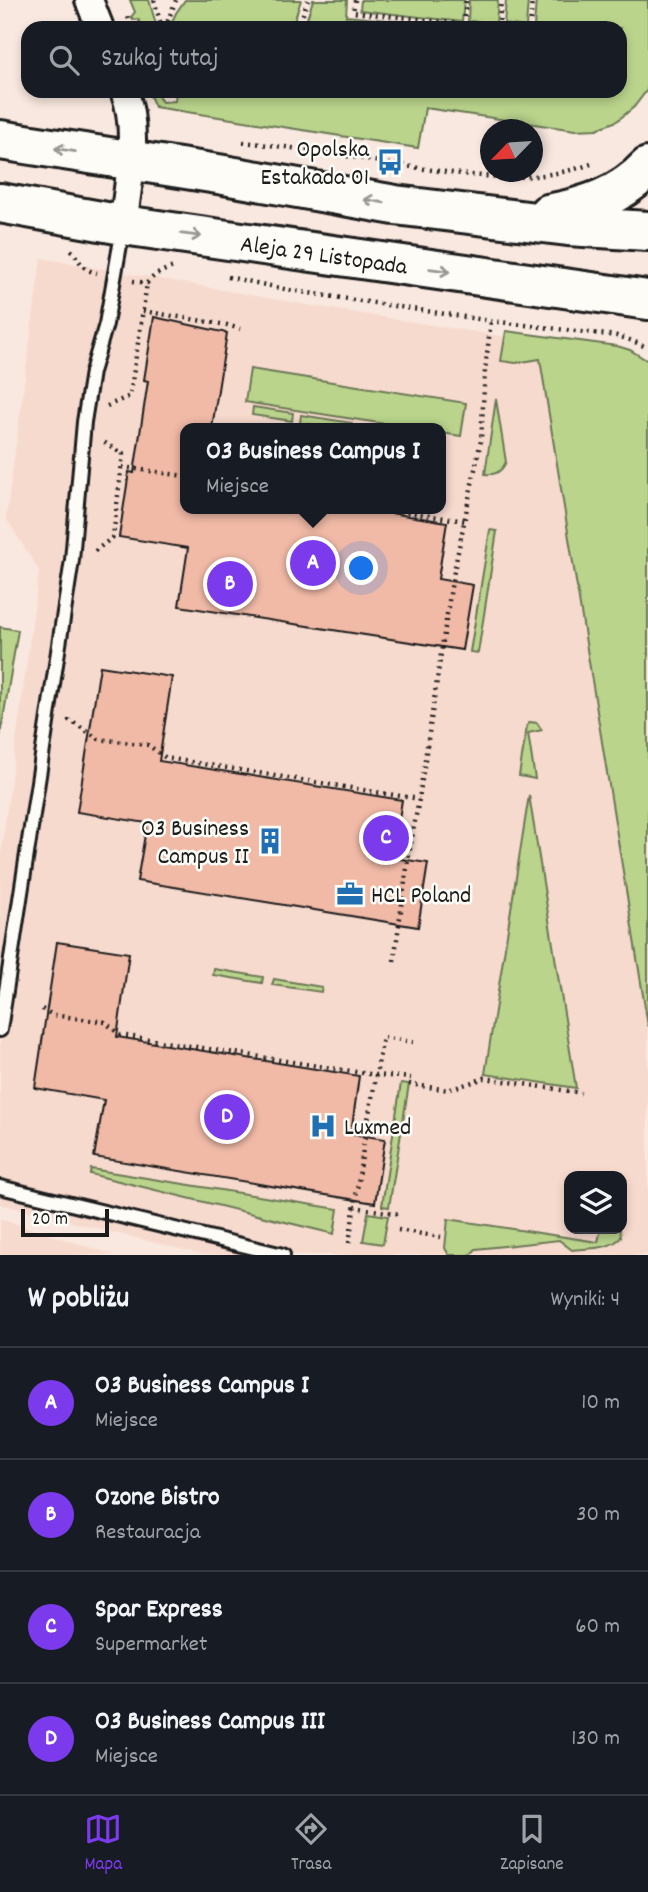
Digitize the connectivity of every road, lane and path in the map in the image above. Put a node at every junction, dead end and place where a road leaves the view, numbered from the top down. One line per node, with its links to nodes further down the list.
1 (89, 0): 9 (street)
2 (154, 0): 10 (path)
3 (176, 0): 11 (path)
4 (307, 0): 12 (path)
5 (355, 0): 13 (path)
6 (466, 0): 14 (path)
7 (501, 0): 15 (path)
8 (532, 0): 16 (path)
9 (97, 21)
10 (161, 21)
11 (166, 21)
12 (300, 21)
13 (436, 21)
14 (464, 21)
15 (500, 21)
16 (530, 21)
17 (127, 98): 21 (street)
18 (0, 140): 21 (main road, one-way to 18)
19 (236, 141): 20 (path)
20 (599, 160)
21 (130, 161): 24 (main road, one-way to 21); 25 (street)
22 (648, 167): 24 (main road)
23 (0, 203): 25 (main road, Aleja 29 Listopada)
24 (490, 218): 26 (main road)
25 (123, 225): 32 (main road, Aleja 29 Listopada, one-way to 32); 48 (lane)
26 (648, 231)
27 (185, 267): 30 (path)
28 (224, 276): 33 (path)
29 (136, 281): 30 (path)
30 (147, 283): 31 (path)
31 (143, 311): 34 (path); 37 (path)
32 (641, 315): 35 (path)
33 (491, 321): 35 (path); 42 (path)
34 (240, 329)
35 (633, 341): 36 (path)
36 (648, 348)
37 (105, 415)
38 (103, 433): 39 (path)
39 (122, 467): 40 (path); 43 (path)
40 (180, 475)
41 (419, 514): 42 (path)
42 (465, 521): 45 (path)
43 (93, 563)
44 (70, 711): 45 (path)
45 (419, 799): 46 (path)
46 (394, 961)
47 (42, 1009): 50 (path)
48 (0, 1030)
49 (413, 1042): 50 (path)
50 (376, 1075): 51 (path); 55 (path)
51 (411, 1078)
52 (409, 1084): 53 (path)
53 (581, 1093)
54 (0, 1186): 60 (lane)
55 (354, 1207): 56 (path); 59 (path)
56 (400, 1214)
57 (398, 1230): 58 (path)
58 (441, 1237)
59 (349, 1243)
60 (283, 1255)

